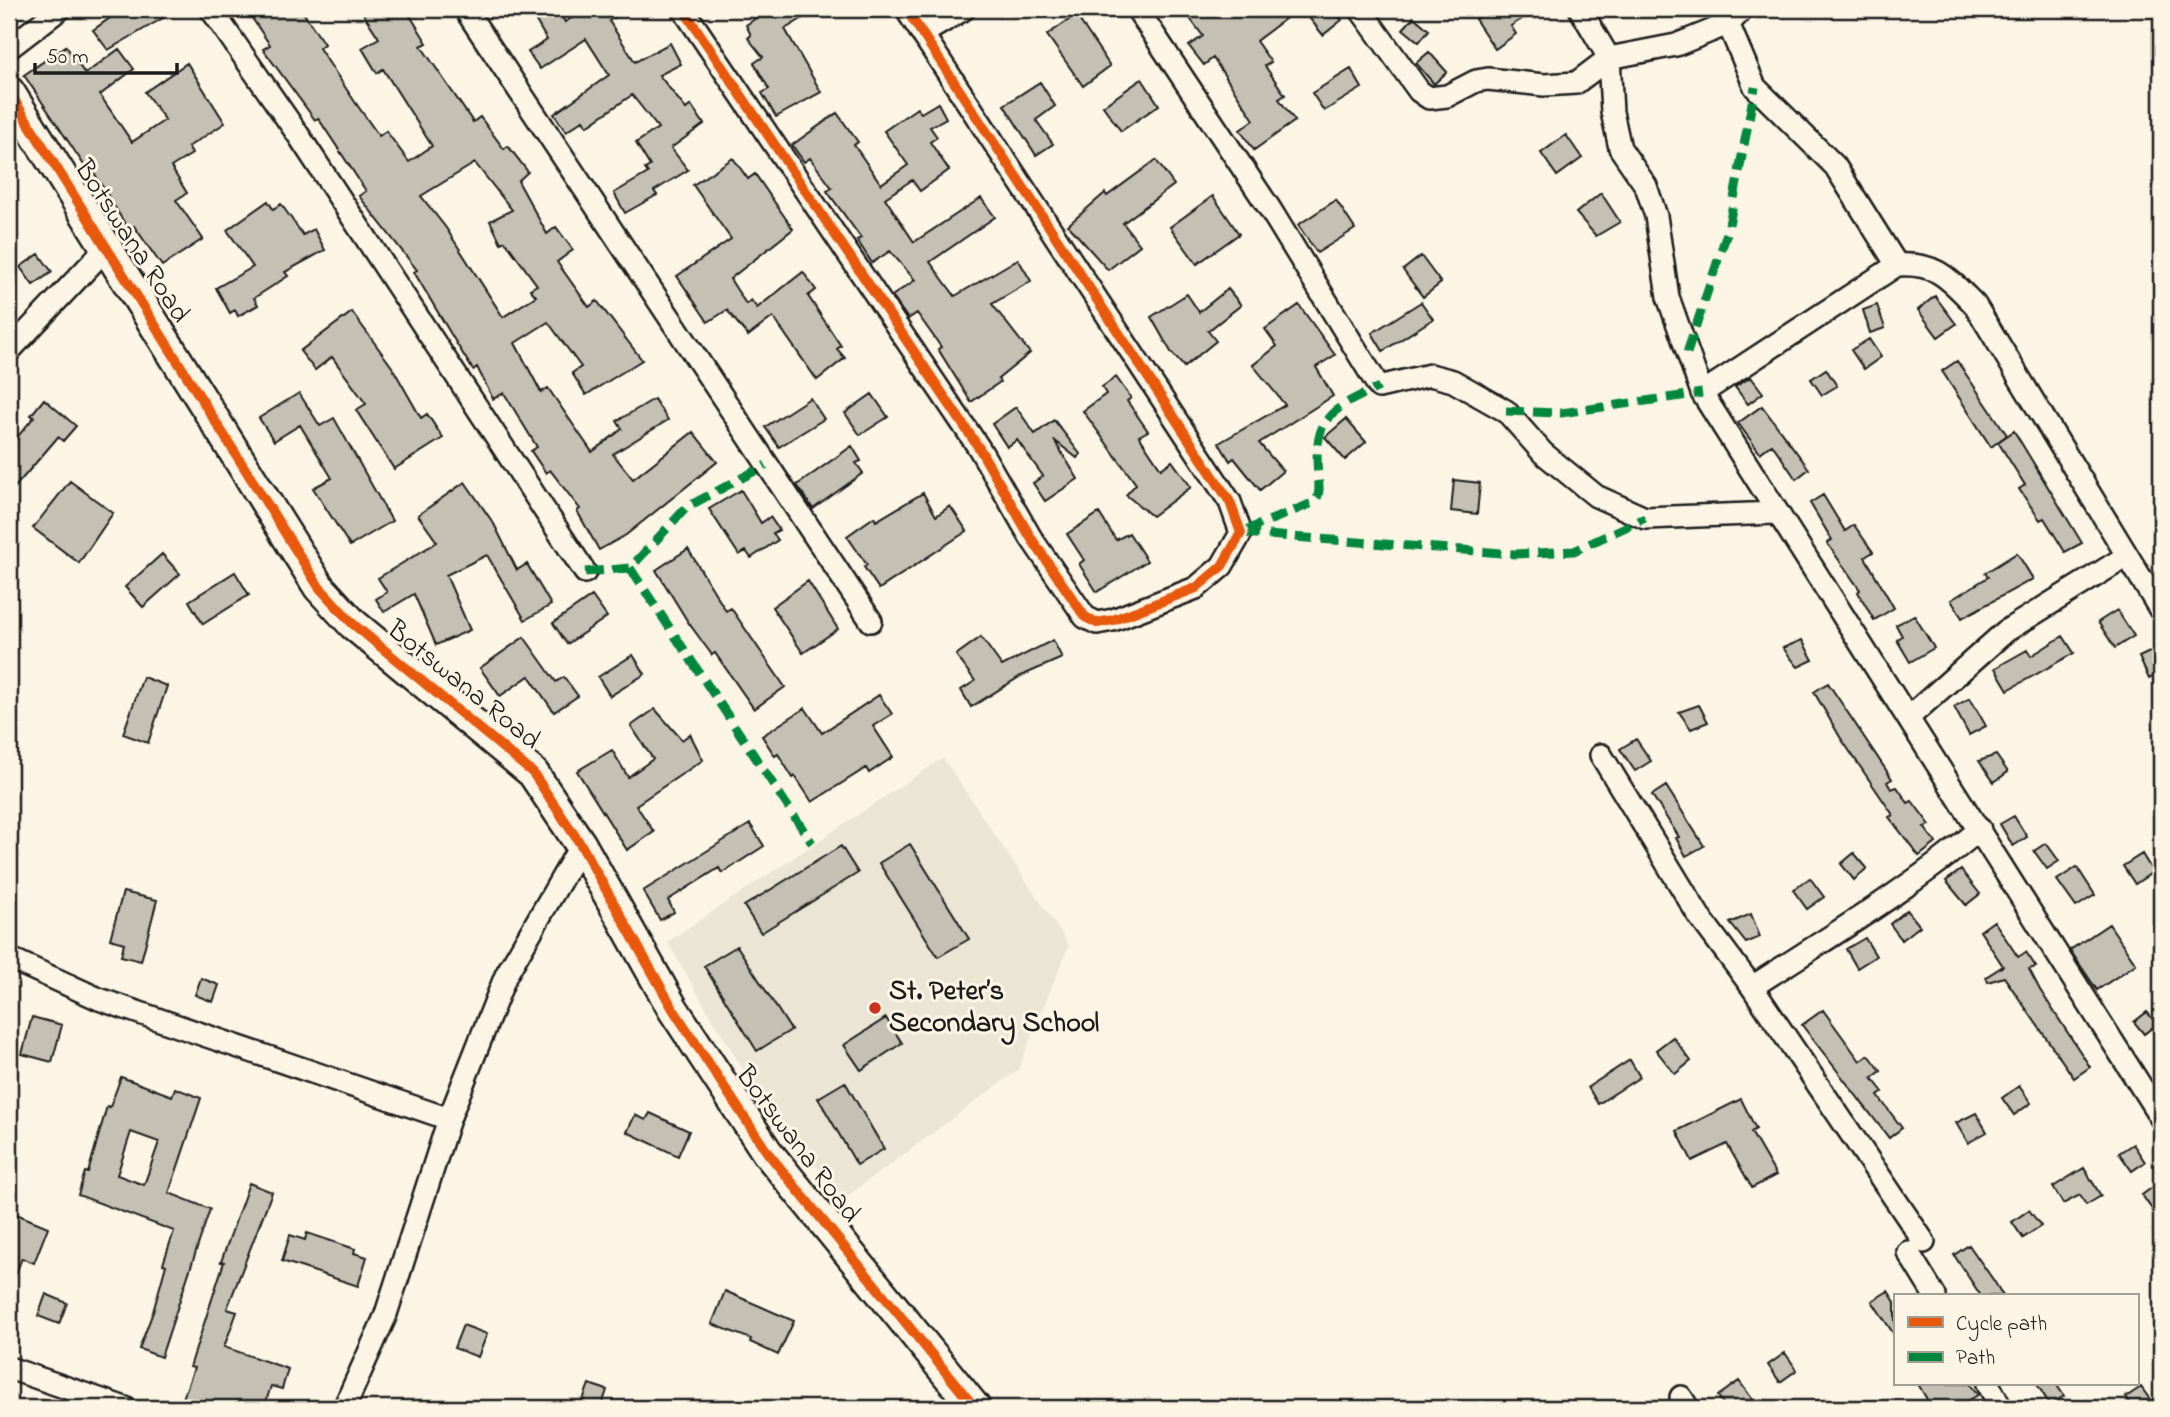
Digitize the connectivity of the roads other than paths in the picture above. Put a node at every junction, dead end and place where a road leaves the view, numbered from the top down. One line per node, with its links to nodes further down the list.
1 (60, 9): 12 (street)
2 (211, 9): 21 (street)
3 (464, 9): 23 (street)
4 (683, 9): 11 (street)
5 (906, 9): 11 (street)
6 (964, 9): 11 (street)
7 (1137, 9): 19 (street)
8 (1360, 9): 13 (street)
9 (1580, 9): 13 (street)
10 (1731, 14): 13 (street); 16 (street)
11 (922, 34)
12 (9, 48)
13 (1609, 58): 18 (street)
14 (9, 92): 15 (street, Botswana Road)
15 (108, 246): 17 (street); 27 (street, Botswana Road)
16 (1897, 265): 18 (street); 20 (street)
17 (9, 351)
18 (1702, 393): 19 (street)
19 (1776, 513): 24 (street)
20 (2127, 556): 22 (street); 24 (street)
21 (585, 572)
22 (2161, 611)
23 (871, 621)
24 (1908, 718): 26 (street)
25 (1601, 755): 29 (street)
26 (1980, 829): 29 (street); 30 (street)
27 (581, 845): 31 (street); 37 (street, Botswana Road)
28 (9, 958): 31 (street)
29 (1752, 987): 32 (street)
30 (2161, 1118)
31 (449, 1119): 36 (street)
32 (1935, 1294)
33 (9, 1368): 35 (street)
34 (1989, 1386): 38 (street)
35 (124, 1408)
36 (344, 1408)
37 (975, 1408)
38 (2001, 1408)

